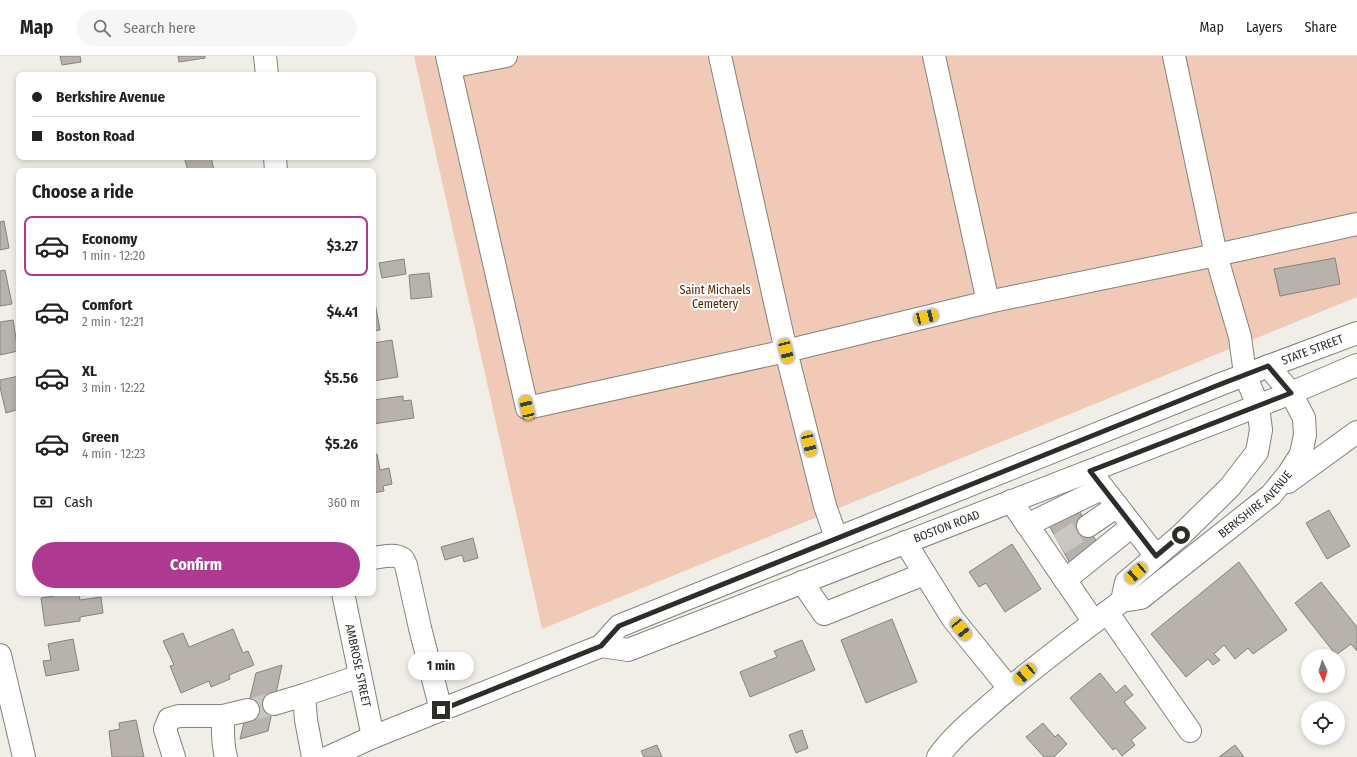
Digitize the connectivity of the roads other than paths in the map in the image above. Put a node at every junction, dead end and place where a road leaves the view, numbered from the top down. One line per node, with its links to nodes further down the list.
1 (265, 56): 7 (main road)
2 (506, 56): 6 (main road)
3 (720, 56): 13 (main road)
4 (934, 56): 10 (main road)
5 (1174, 56): 9 (main road)
6 (448, 62): 13 (main road)
7 (267, 72)
8 (1357, 224): 9 (main road)
9 (1216, 255): 10 (main road); 12 (main road)
10 (988, 302): 13 (main road)
11 (1357, 333): 15 (main road, STATE STREET)
12 (1240, 337): 15 (main road, BERKSHIRE AVENUE); 16 (main road)
13 (786, 351): 28 (main road)
14 (1357, 364): 17 (main road)
15 (1268, 366): 16 (main road); 17 (main road, BERKSHIRE AVENUE)
16 (1246, 374): 18 (main road); 28 (main road)
17 (1291, 393): 18 (main road, BOSTON ROAD); 22 (main road, BERKSHIRE AVENUE)
18 (1258, 406): 20 (main road, BOSTON ROAD); 30 (main road)
19 (1357, 432): 22 (main road)
20 (1090, 471): 21 (main road); 23 (main road, BOSTON ROAD)
21 (1103, 488): 24 (main road); 25 (main road)
22 (1271, 495): 36 (main road, BERKSHIRE AVENUE)
23 (1011, 501): 25 (main road); 29 (main road, BOSTON ROAD)
24 (1118, 506): 26 (main road); 27 (main road)
25 (1027, 525): 33 (main road)
26 (1088, 526)
27 (1132, 526): 30 (main road); 33 (main road)
28 (836, 537): 37 (main road)
29 (905, 542): 32 (main road); 34 (main road, BOSTON ROAD)
30 (1156, 556): 36 (main road)
31 (376, 558): 44 (main road)
32 (924, 574): 34 (main road); 40 (main road)
33 (1065, 580): 36 (main road)
34 (802, 582): 37 (main road, BOSTON ROAD)
35 (344, 596): 39 (main road, AMBROSE STREET)
36 (1108, 612): 40 (main road, BERKSHIRE AVENUE); 46 (main road)
37 (601, 646): 44 (main road)
38 (0, 655): 48 (main road)
39 (360, 676): 41 (main road); 47 (main road, AMBROSE STREET)
40 (1009, 688): 53 (main road, BERKSHIRE AVENUE)
41 (304, 695): 42 (main road); 51 (main road)
42 (274, 704)
43 (248, 710): 45 (main road)
44 (441, 710): 47 (main road)
45 (223, 716): 49 (main road); 50 (main road)
46 (1190, 731)
47 (373, 737): 52 (main road)
48 (24, 757)
49 (174, 757)
50 (226, 757)
51 (314, 757)
52 (329, 757)
53 (938, 757)

